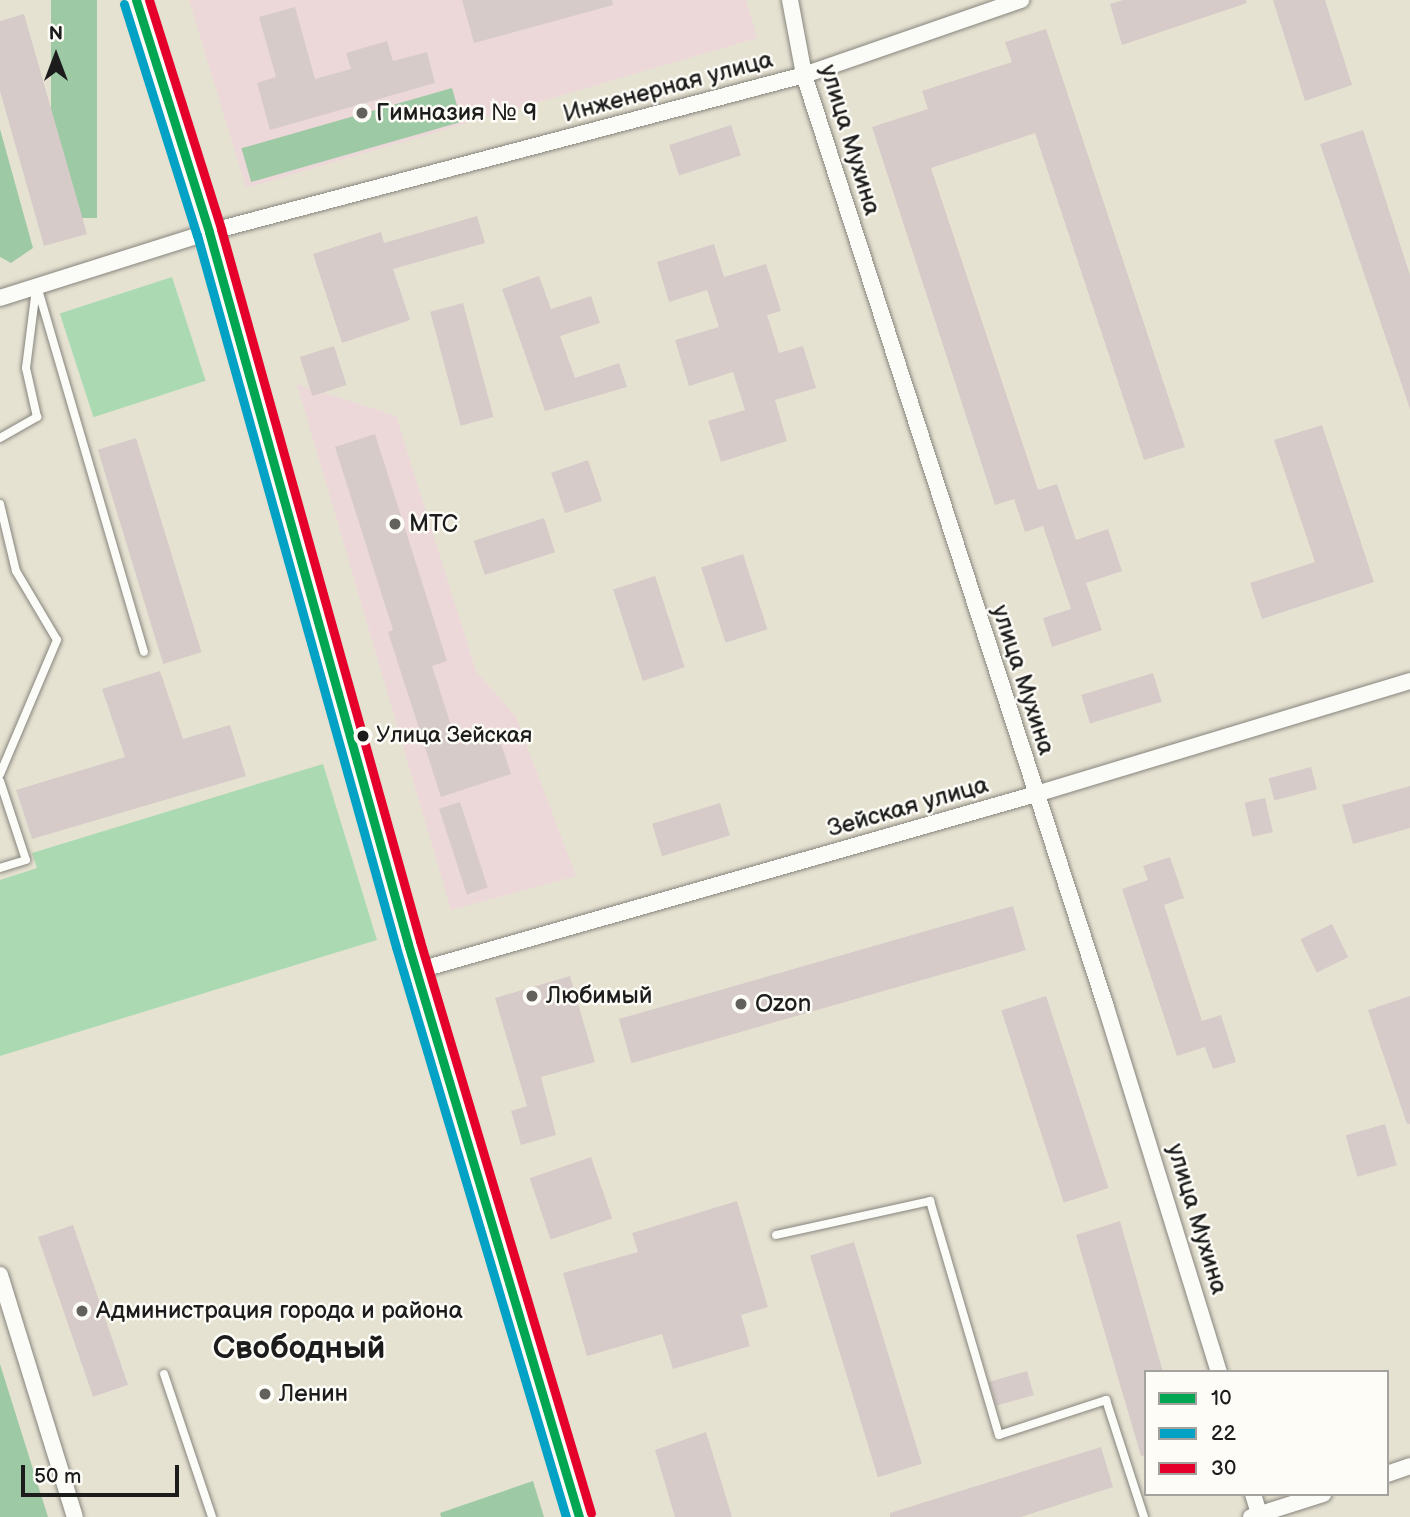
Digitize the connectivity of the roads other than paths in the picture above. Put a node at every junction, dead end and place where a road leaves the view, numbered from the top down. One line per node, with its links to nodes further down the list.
1 (136, 0): 5 (main road)
2 (790, 0): 4 (street, улица Мухина)
3 (1021, 0): 4 (street, Инженерная улица)
4 (804, 75): 5 (street, Инженерная улица); 14 (street, улица Мухина)
5 (209, 232): 6 (street, Инженерная улица); 16 (main road)
6 (37, 286): 7 (street, Инженерная улица); 8 (lane); 10 (lane)
7 (0, 298)
8 (0, 438)
9 (0, 503): 12 (lane)
10 (144, 652)
11 (1410, 681): 14 (street, Зейская улица)
12 (0, 774)
13 (0, 781): 15 (lane)
14 (1036, 794): 16 (street, Зейская улица); 19 (street, улица Мухина)
15 (0, 868)
16 (416, 971): 28 (main road)
17 (776, 1235): 29 (lane)
18 (0, 1275): 26 (street)
19 (1218, 1370)
20 (164, 1374): 27 (lane)
21 (1410, 1466): 22 (street)
22 (1389, 1473)
23 (1253, 1496): 25 (street)
24 (1317, 1496): 25 (street)
25 (1257, 1516)
26 (75, 1517)
27 (212, 1517)
28 (579, 1517)
29 (1144, 1517)

